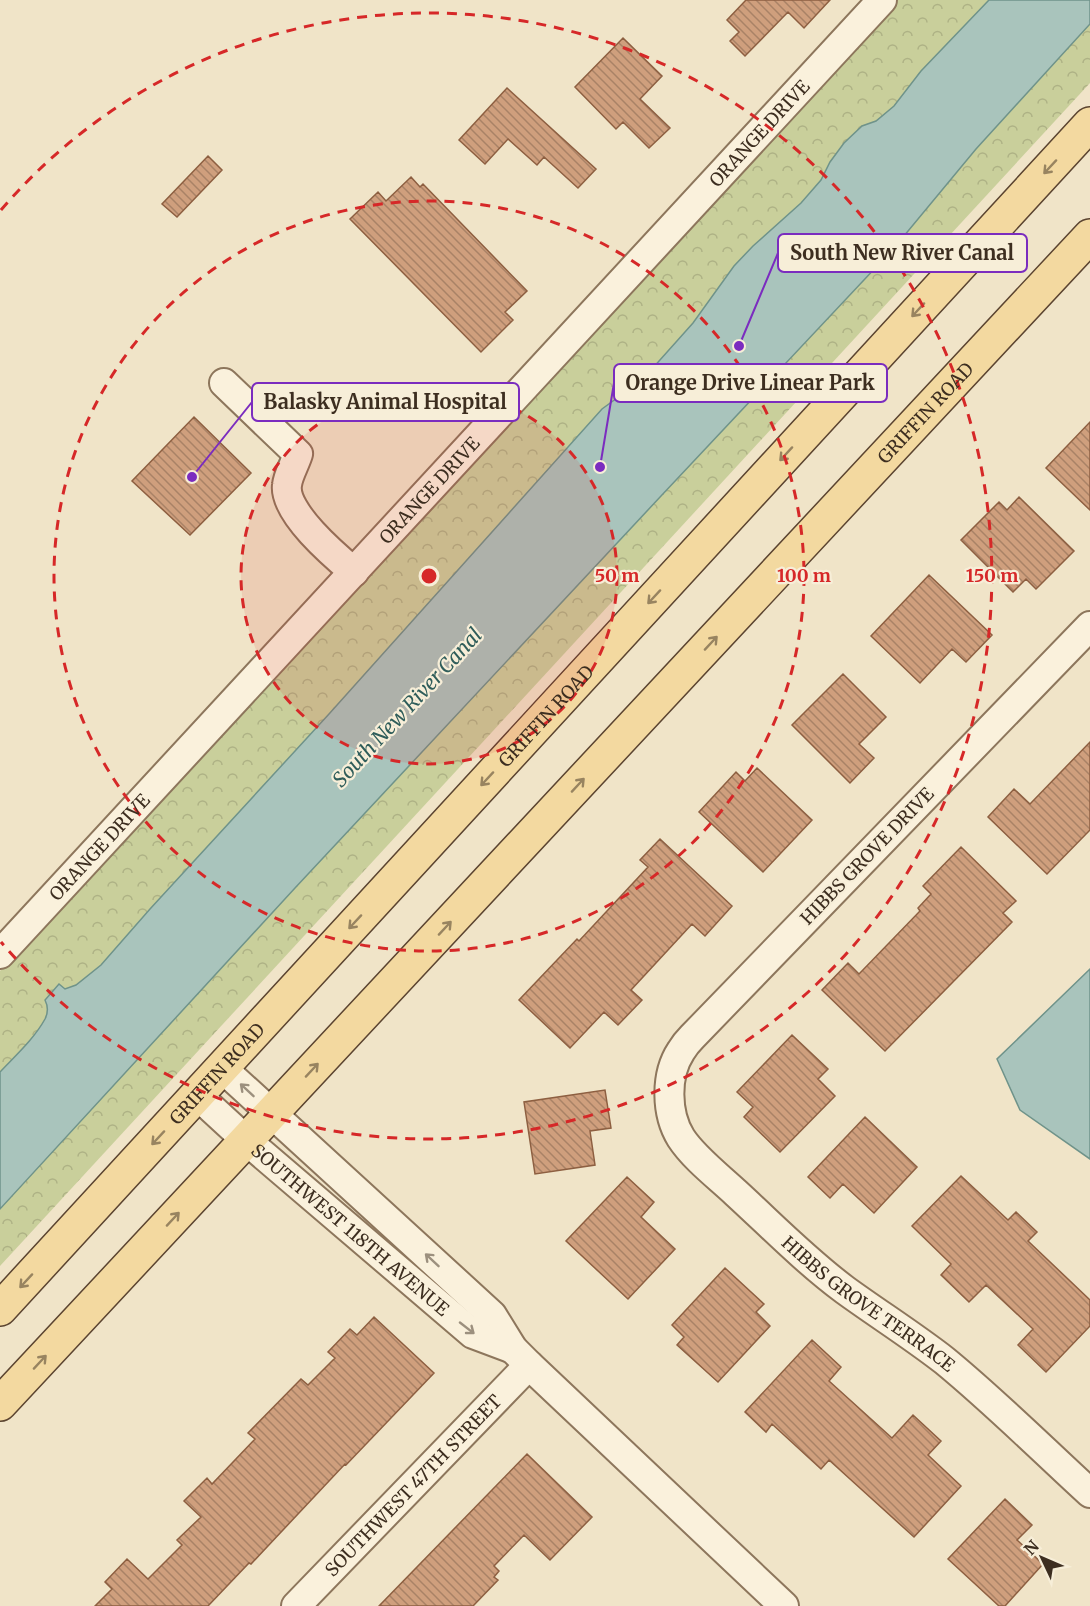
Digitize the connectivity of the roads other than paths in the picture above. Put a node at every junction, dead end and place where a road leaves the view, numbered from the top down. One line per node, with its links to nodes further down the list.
1 (882, 0): 5 (street, ORANGE DRIVE)
2 (1090, 124): 8 (main road, GRIFFIN ROAD, one-way to 8)
3 (1090, 236): 11 (main road, GRIFFIN ROAD, one-way to 3)
4 (224, 383): 5 (street)
5 (354, 573): 7 (street, ORANGE DRIVE)
6 (1090, 626): 10 (street, HIBBS GROVE DRIVE)
7 (0, 954)
8 (222, 1068): 9 (main road, GRIFFIN ROAD); 11 (street, SOUTHWEST 118TH AVENUE, one-way to 8)
9 (197, 1095): 12 (street, SOUTHWEST 118TH AVENUE); 13 (main road, GRIFFIN ROAD, one-way to 13)
10 (669, 1099): 16 (street, HIBBS GROVE TERRACE)
11 (272, 1113): 12 (main road, GRIFFIN ROAD); 14 (street, SOUTHWEST 118TH AVENUE, one-way to 11)
12 (247, 1141): 14 (street, SOUTHWEST 118TH AVENUE, one-way to 14); 15 (main road, GRIFFIN ROAD, one-way to 12)
13 (0, 1309)
14 (521, 1357): 17 (street, SOUTHWEST 47TH STREET); 18 (street, SOUTHWEST 118TH AVENUE)
15 (0, 1404)
16 (1090, 1493)
17 (296, 1606)
18 (784, 1606)

